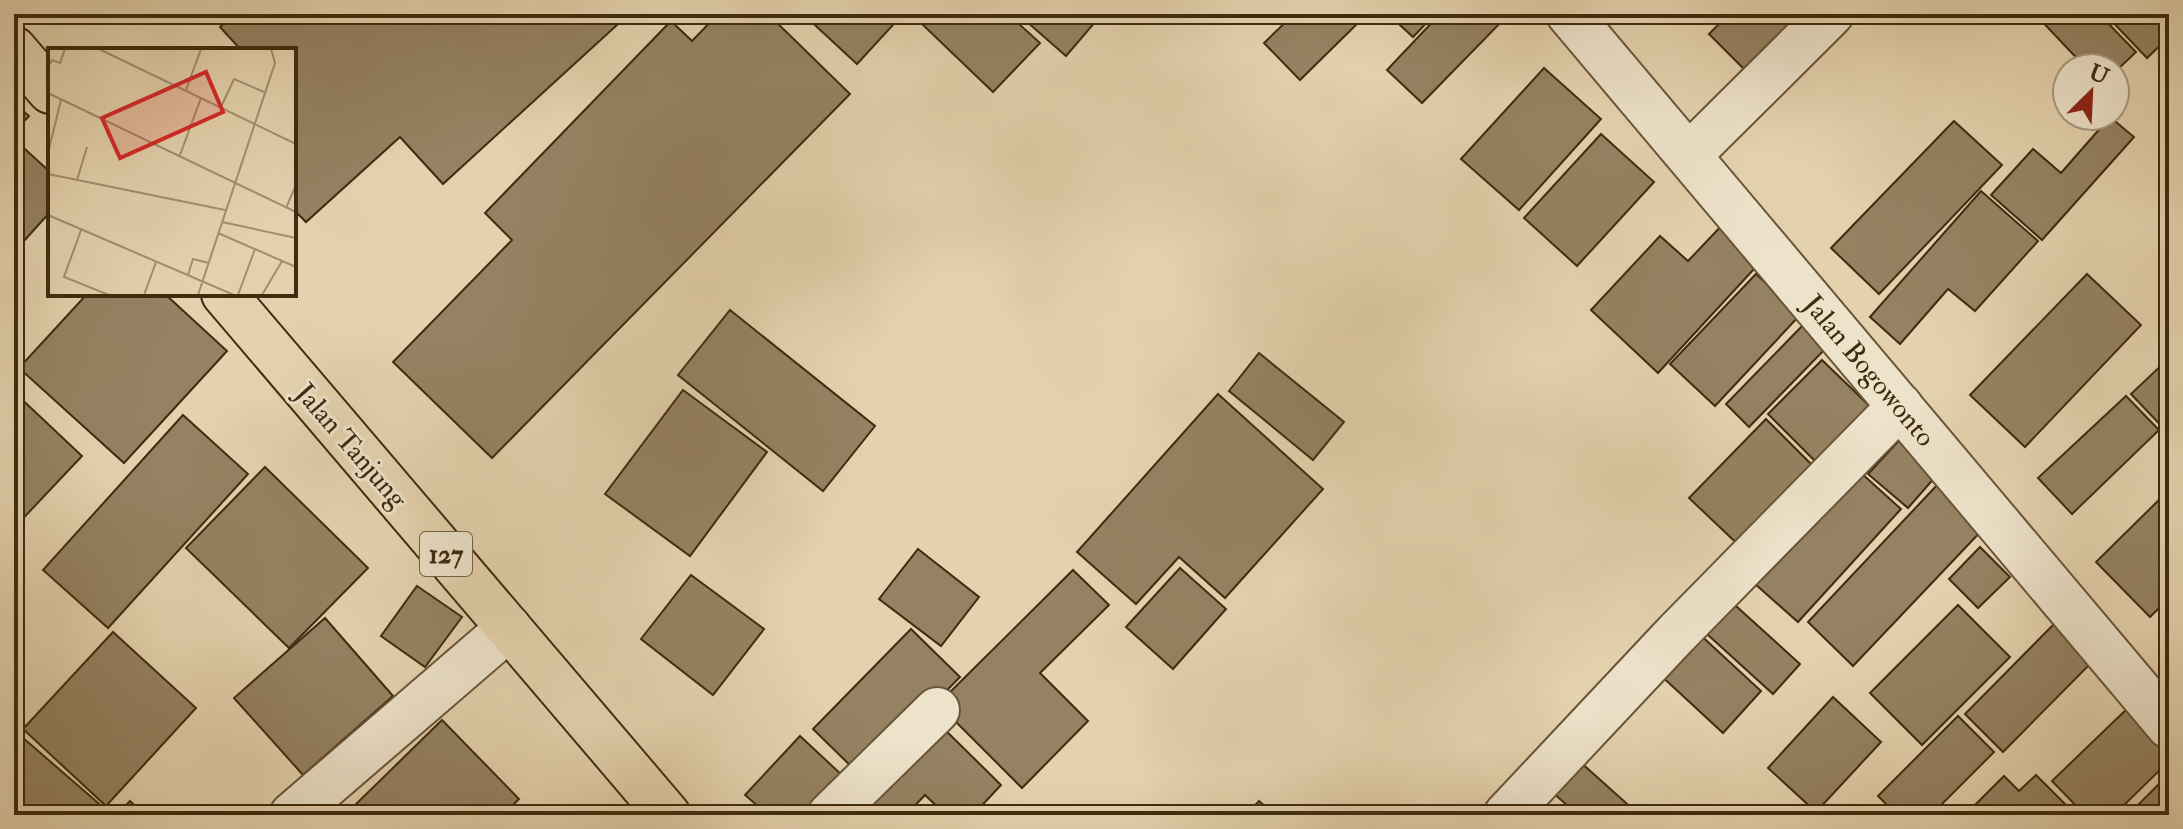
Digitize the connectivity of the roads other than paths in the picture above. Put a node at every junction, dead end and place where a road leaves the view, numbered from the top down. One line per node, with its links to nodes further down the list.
1 (1569, 14): 5 (street, Jalan Bogowonto)
2 (1831, 14): 5 (street)
3 (14, 49): 4 (main road)
4 (48, 89)
5 (1689, 155): 7 (street, Jalan Bogowonto)
6 (226, 296): 8 (main road, Jalan Tanjung / 127)
7 (1900, 406): 10 (street, Jalan Bogowonto); 14 (street)
8 (509, 628): 11 (street); 12 (main road, Jalan Tanjung / 127)
9 (937, 710): 13 (street)
10 (2169, 726)
11 (292, 815)
12 (668, 815)
13 (830, 815)
14 (1506, 815)

